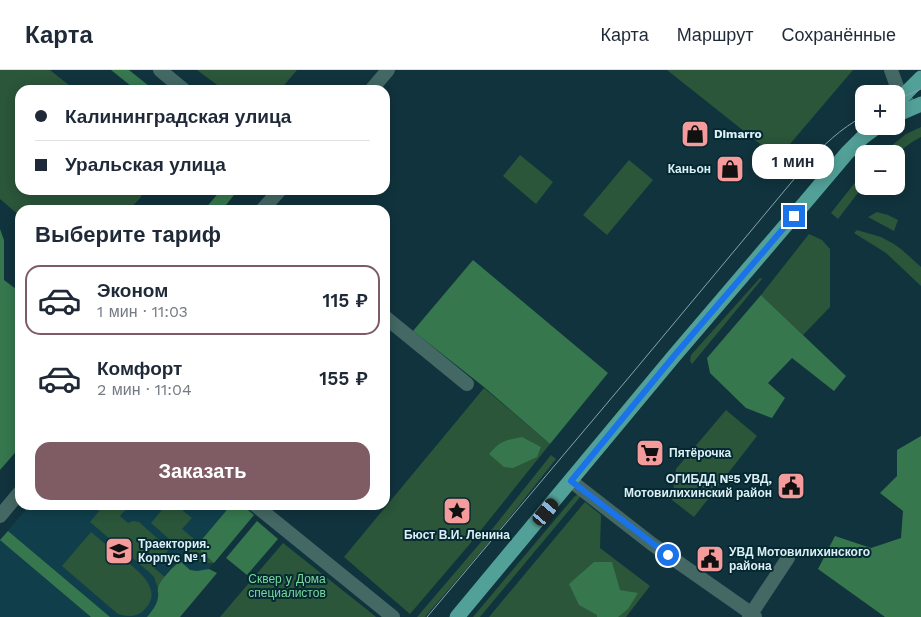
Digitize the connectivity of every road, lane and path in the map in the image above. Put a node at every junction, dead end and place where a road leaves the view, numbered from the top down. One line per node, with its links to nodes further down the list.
1 (160, 70): 5 (street)
2 (388, 70): 6 (street)
3 (891, 70): 7 (street)
4 (921, 78): 7 (main road)
5 (178, 85)
6 (375, 85)
7 (908, 103)
8 (866, 135): 13 (main road)
9 (276, 195): 10 (street)
10 (266, 205)
11 (390, 321): 12 (street)
12 (467, 384)
13 (571, 481): 18 (street); 20 (main road)
14 (15, 498): 16 (street)
15 (262, 510): 19 (street)
16 (0, 516)
17 (788, 558): 18 (street)
18 (752, 616)
19 (393, 617)
20 (457, 617)

